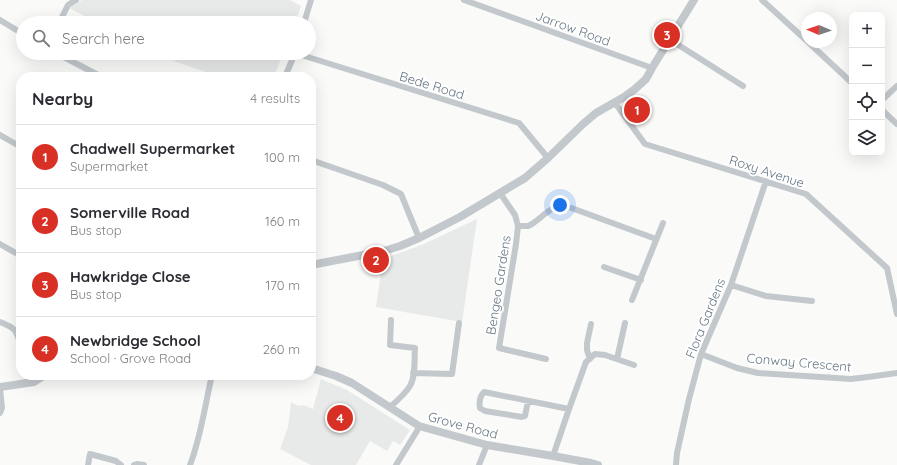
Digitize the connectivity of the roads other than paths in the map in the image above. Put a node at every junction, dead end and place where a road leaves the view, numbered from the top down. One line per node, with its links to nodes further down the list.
1 (76, 0): 6 (street)
2 (311, 0): 7 (street)
3 (464, 0): 16 (street, Jarrow Road)
4 (694, 0): 11 (street)
5 (762, 0): 10 (street)
6 (62, 16)
7 (306, 16)
8 (0, 20): 9 (street)
9 (16, 30)
10 (801, 36)
11 (669, 39): 16 (street); 20 (street)
12 (814, 48): 19 (street)
13 (69, 60): 17 (street)
14 (292, 60): 18 (street)
15 (316, 60): 28 (street, Bede Road)
16 (652, 68): 23 (street)
17 (92, 72)
18 (287, 72)
19 (849, 80)
20 (743, 86)
21 (897, 86): 22 (street)
22 (885, 97)
23 (615, 103): 28 (street); 30 (street, Roxy Avenue)
24 (885, 113): 25 (street)
25 (897, 124)
26 (0, 135): 27 (street)
27 (16, 144)
28 (548, 158): 31 (street)
29 (316, 162): 34 (street)
30 (766, 181): 41 (street, Flora Gardens); 44 (street, Roxy Avenue)
31 (500, 194): 33 (street); 34 (street)
32 (663, 223): 35 (street)
33 (518, 226): 35 (street); 54 (street, Bengeo Gardens)
34 (419, 238): 38 (street)
35 (656, 239): 40 (street)
36 (0, 244): 37 (street)
37 (16, 253)
38 (316, 264)
39 (604, 267): 40 (street)
40 (641, 280): 42 (street)
41 (731, 285): 43 (street); 51 (street, Flora Gardens)
42 (632, 300)
43 (812, 301)
44 (897, 314)
45 (391, 320): 57 (street)
46 (0, 322): 50 (street)
47 (459, 323): 57 (street)
48 (625, 323): 53 (street)
49 (591, 324): 52 (street)
50 (16, 331)
51 (701, 354): 58 (street, Conway Crescent); 77 (street, Flora Gardens)
52 (590, 359): 53 (street); 64 (street)
53 (617, 359): 55 (street)
54 (546, 360)
55 (634, 365)
56 (316, 370): 63 (street, Grove Road)
57 (413, 373): 63 (street)
58 (897, 373)
59 (26, 380): 61 (street)
60 (211, 380): 73 (street)
61 (0, 388): 65 (street)
62 (528, 401): 62 (street); 64 (street)
63 (390, 407): 66 (street, Grove Road)
64 (569, 409): 68 (street)
65 (0, 413)
66 (419, 426): 67 (street, Grove Road); 74 (street)
67 (487, 445): 68 (street, Grove Road); 75 (street)
68 (553, 456): 76 (street, Grove Road)
69 (88, 465): 70 (street)
70 (121, 465)
71 (134, 465): 72 (street)
72 (144, 465)
73 (190, 465)
74 (396, 465)
75 (479, 465)
76 (598, 465)
77 (676, 465)

